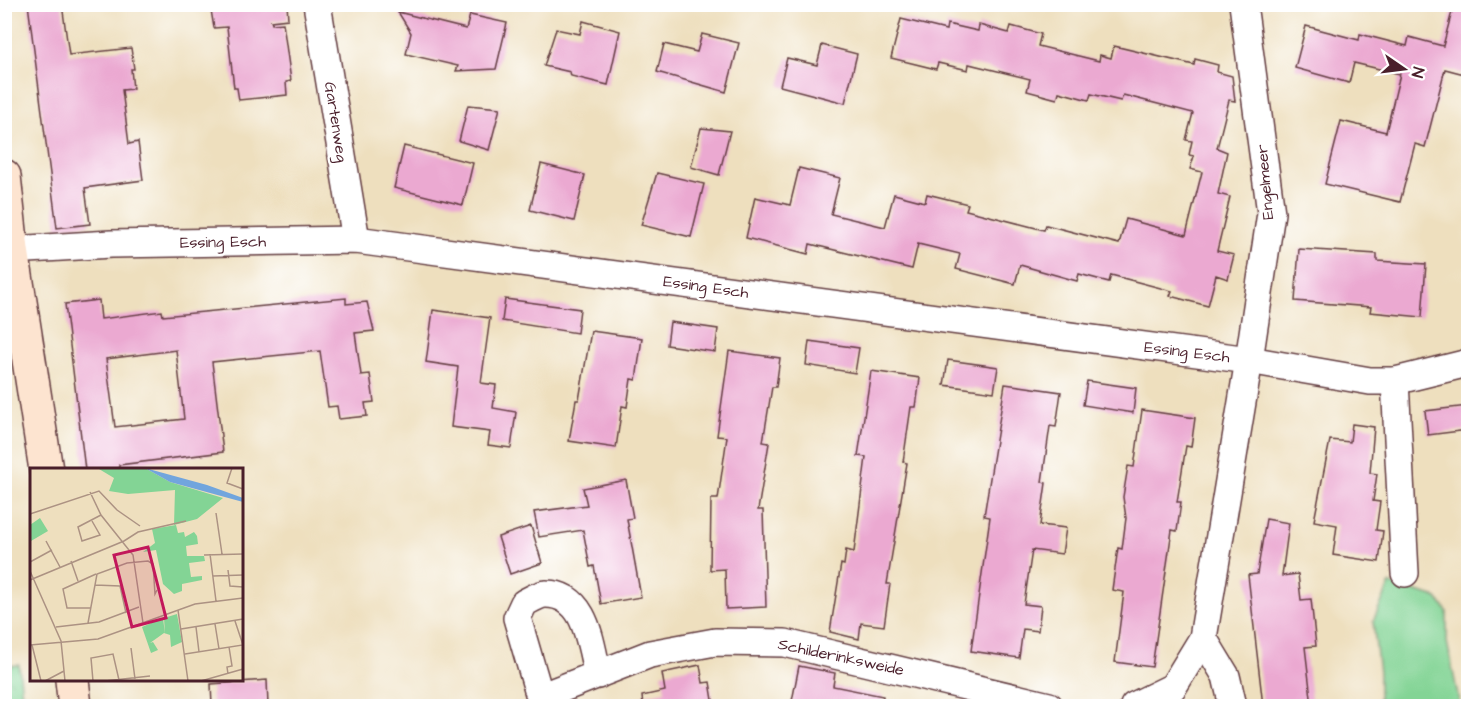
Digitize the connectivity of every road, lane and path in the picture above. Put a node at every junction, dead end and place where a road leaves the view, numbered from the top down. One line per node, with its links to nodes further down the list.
1 (317, 4): 4 (street, Gartenweg)
2 (1243, 4): 6 (street, Engelmeer)
3 (4, 176): 5 (main road)
4 (356, 240): 5 (street, Essing Esch); 6 (street, Essing Esch)
5 (12, 250): 9 (main road)
6 (1249, 360): 8 (street, Essing Esch); 11 (street)
7 (1468, 363): 8 (street, Essing Esch)
8 (1395, 381): 10 (street)
9 (46, 468)
10 (1405, 573)
11 (1203, 638): 16 (street); 17 (street)
12 (598, 675): 15 (street, Schilderinksweide)
13 (72, 681): 14 (main road)
14 (75, 706)
15 (1049, 706)
16 (1134, 706)
17 (1233, 706)

